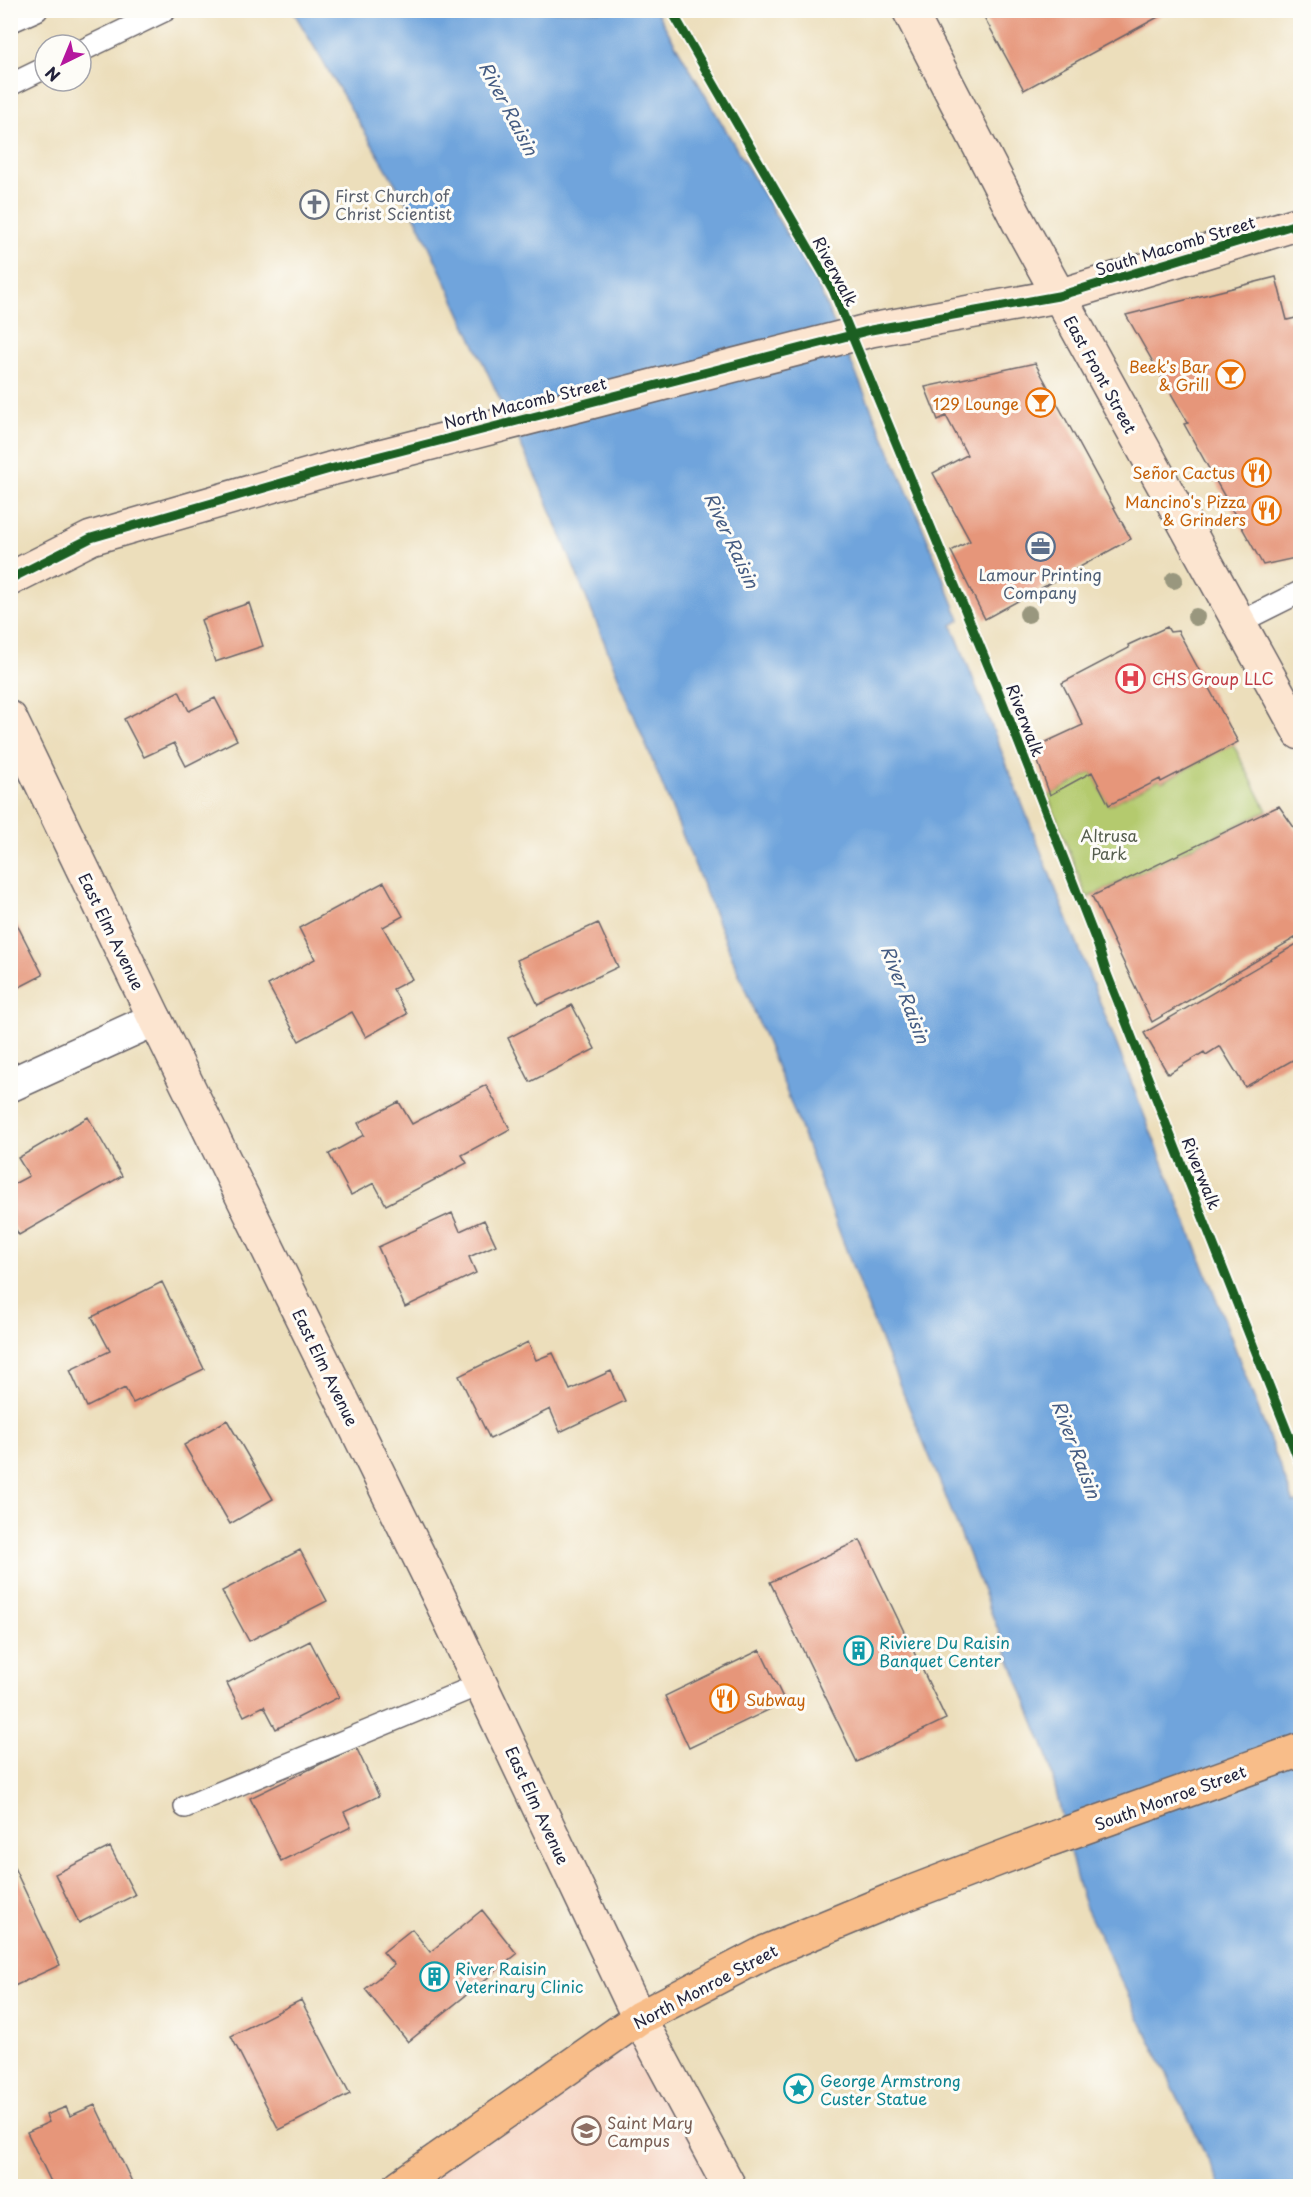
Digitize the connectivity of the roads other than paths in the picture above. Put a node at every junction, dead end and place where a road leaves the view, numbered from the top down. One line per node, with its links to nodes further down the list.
1 (37, 10): 4 (lane)
2 (166, 10): 5 (lane)
3 (909, 10): 9 (street, East Front Street)
4 (10, 22)
5 (93, 45)
6 (33, 74): 7 (lane)
7 (10, 85)
8 (1300, 223): 9 (street, South Macomb Street)
9 (1058, 296): 10 (street, North Macomb Street); 12 (street, East Front Street)
10 (10, 579)
11 (1300, 592): 12 (lane)
12 (1238, 623): 14 (street, East Front Street)
13 (10, 718): 15 (street, East Elm Avenue)
14 (1300, 733)
15 (155, 1019): 16 (street); 17 (street, East Elm Avenue)
16 (10, 1085)
17 (481, 1684): 19 (lane); 21 (street, East Elm Avenue)
18 (1300, 1750): 20 (main road, South Monroe Street)
19 (186, 1807)
20 (1040, 1843): 21 (main road, North Monroe Street)
21 (639, 2018): 22 (main road, North Monroe Street); 23 (street, East Elm Avenue)
22 (400, 2187)
23 (729, 2187)

